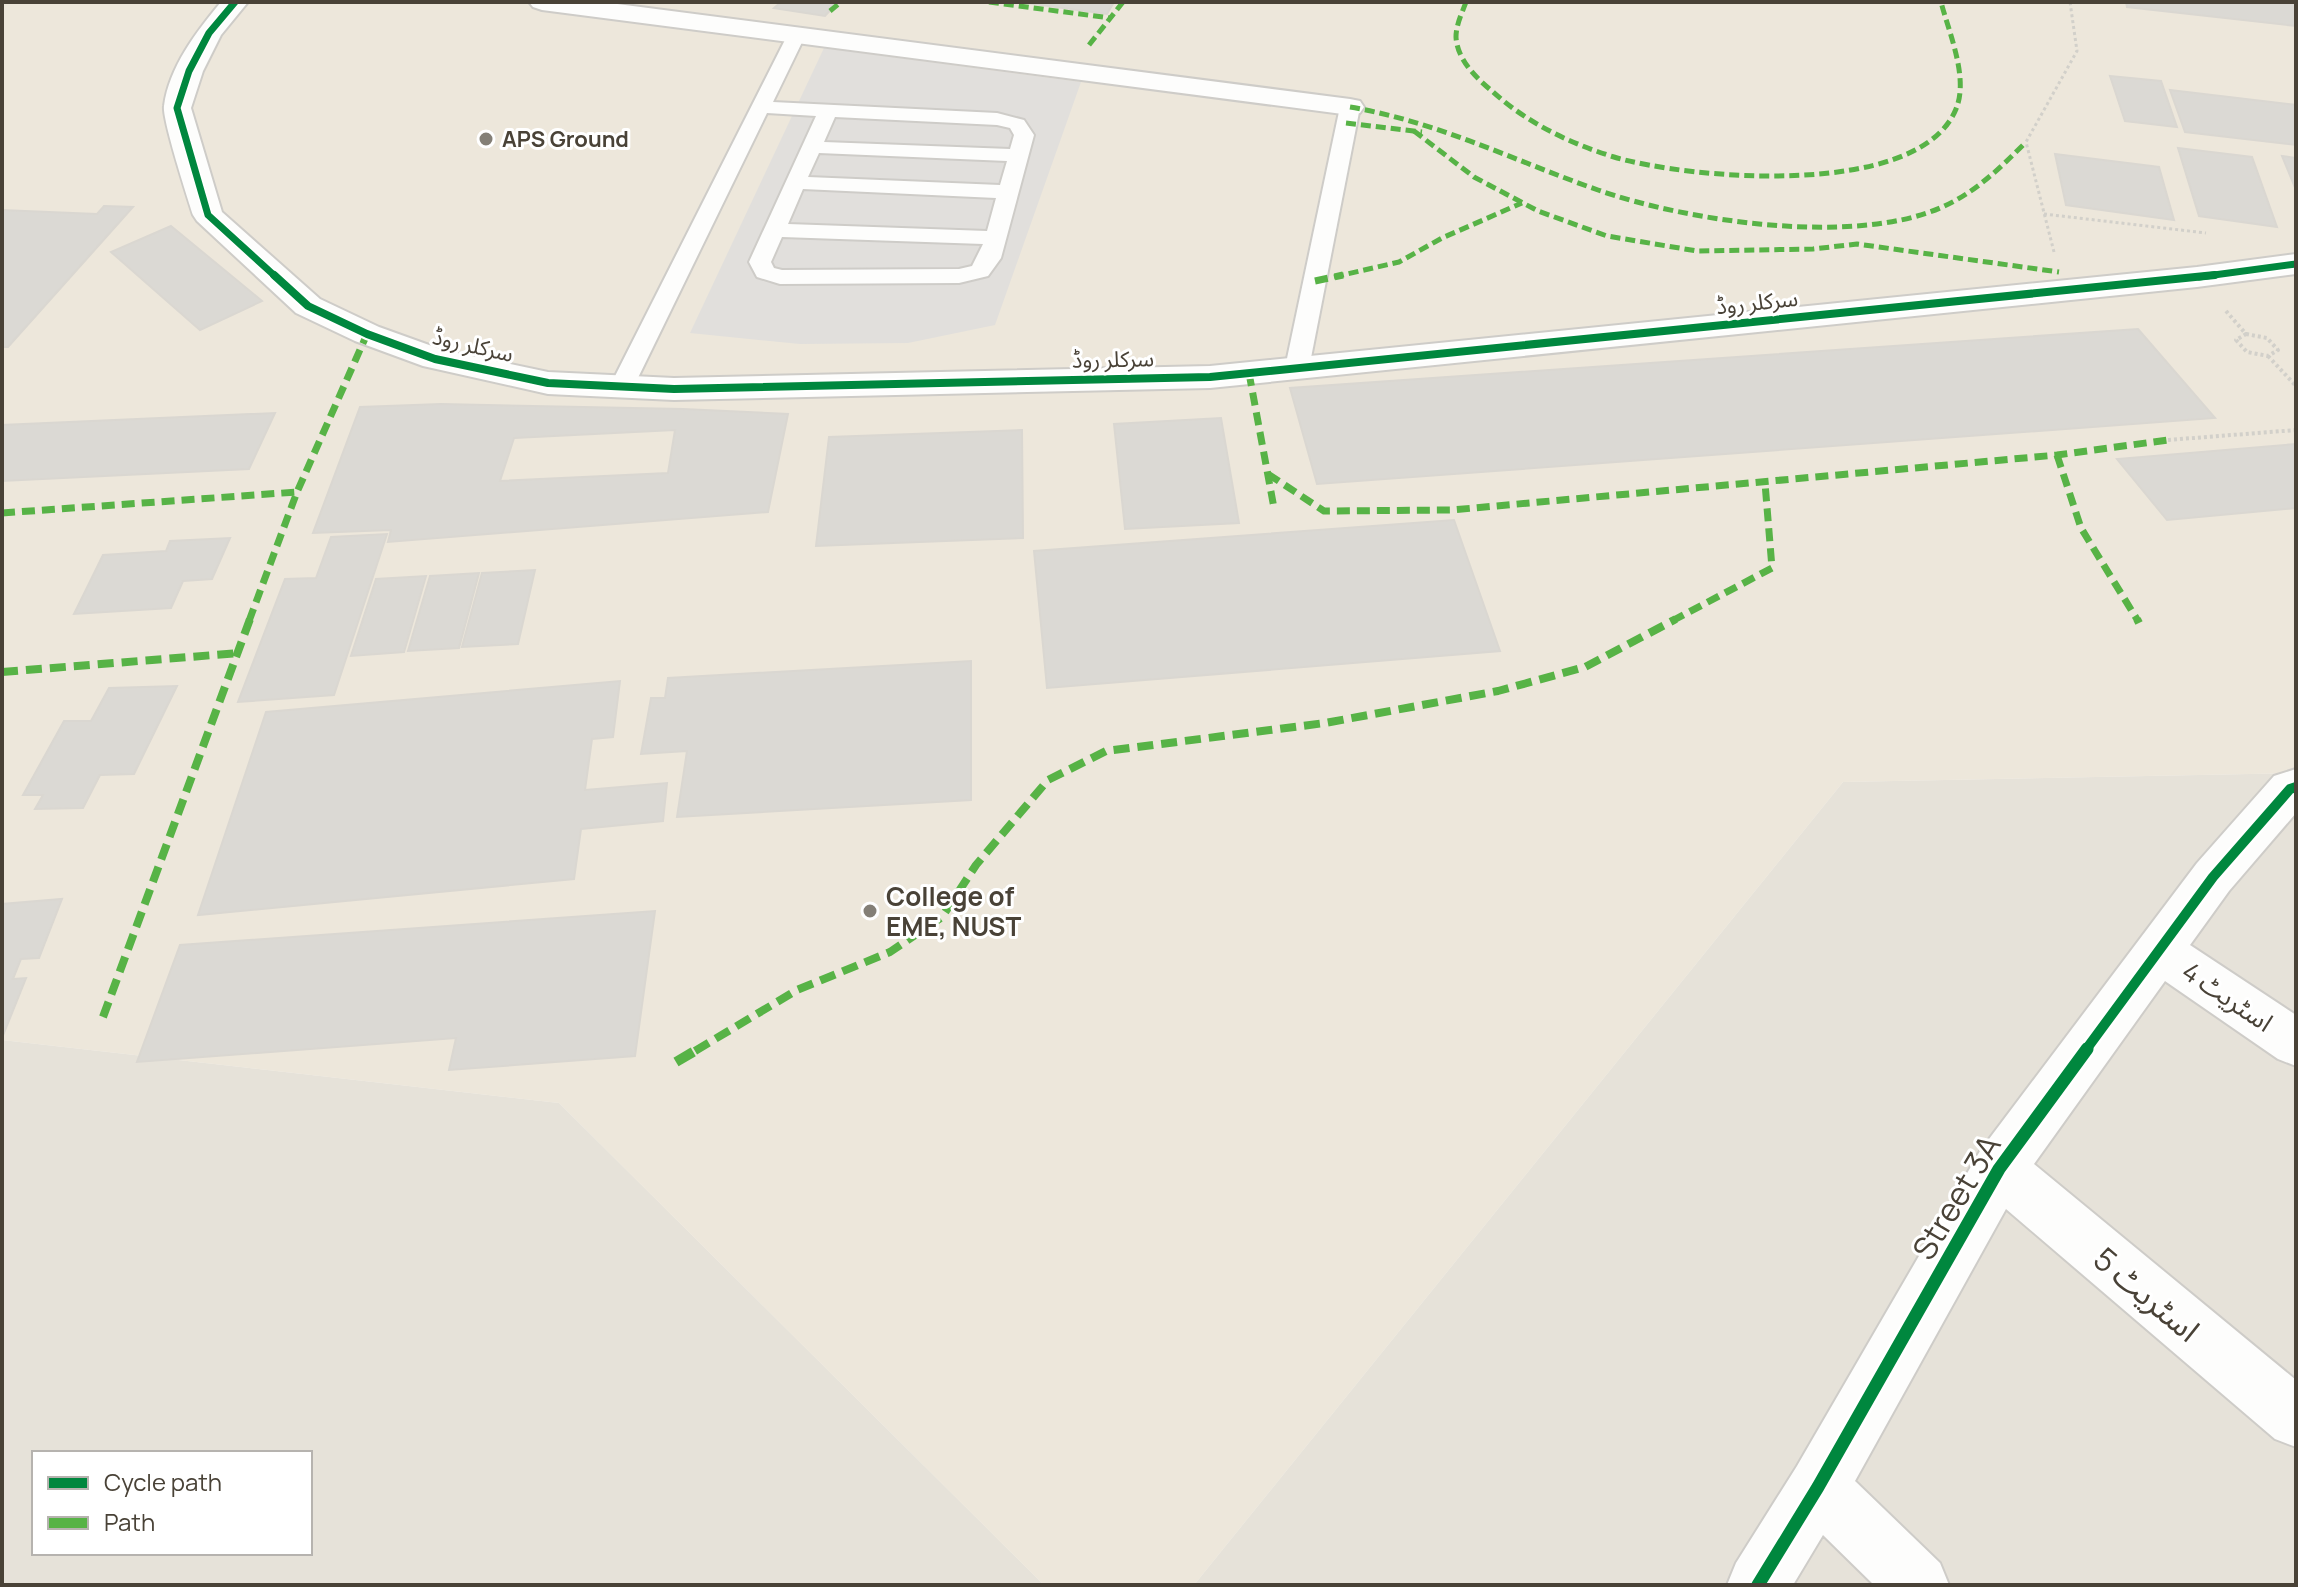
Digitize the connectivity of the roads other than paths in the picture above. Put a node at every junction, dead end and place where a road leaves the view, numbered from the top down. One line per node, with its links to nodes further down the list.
1 (235, 2): 15 (street, سرکلر روڈ)
2 (542, 2): 3 (street)
3 (797, 34): 4 (lane); 5 (street)
4 (761, 107): 6 (lane); 15 (lane)
5 (1350, 107): 14 (lane)
6 (828, 111): 7 (lane); 8 (lane)
7 (812, 147): 8 (lane); 9 (lane)
8 (1018, 155): 10 (lane)
9 (795, 183): 10 (lane); 11 (lane)
10 (1009, 192): 12 (lane)
11 (774, 230): 12 (lane); 12 (lane)
12 (996, 238)
13 (2296, 264): 14 (street, سرکلر روڈ)
14 (1297, 368): 15 (street, سرکلر روڈ)
15 (622, 386)
16 (2296, 787): 17 (street, Street 3A)
17 (2159, 950): 18 (street, اسٹریٹ 4); 19 (street, Street 3A)
18 (2296, 1043)
19 (1999, 1169): 20 (street, اسٹریٹ 5); 21 (street, Street 3A)
20 (2296, 1418)
21 (1818, 1487): 22 (street, Street 3A); 23 (street)
22 (1758, 1585)
23 (1918, 1585)

